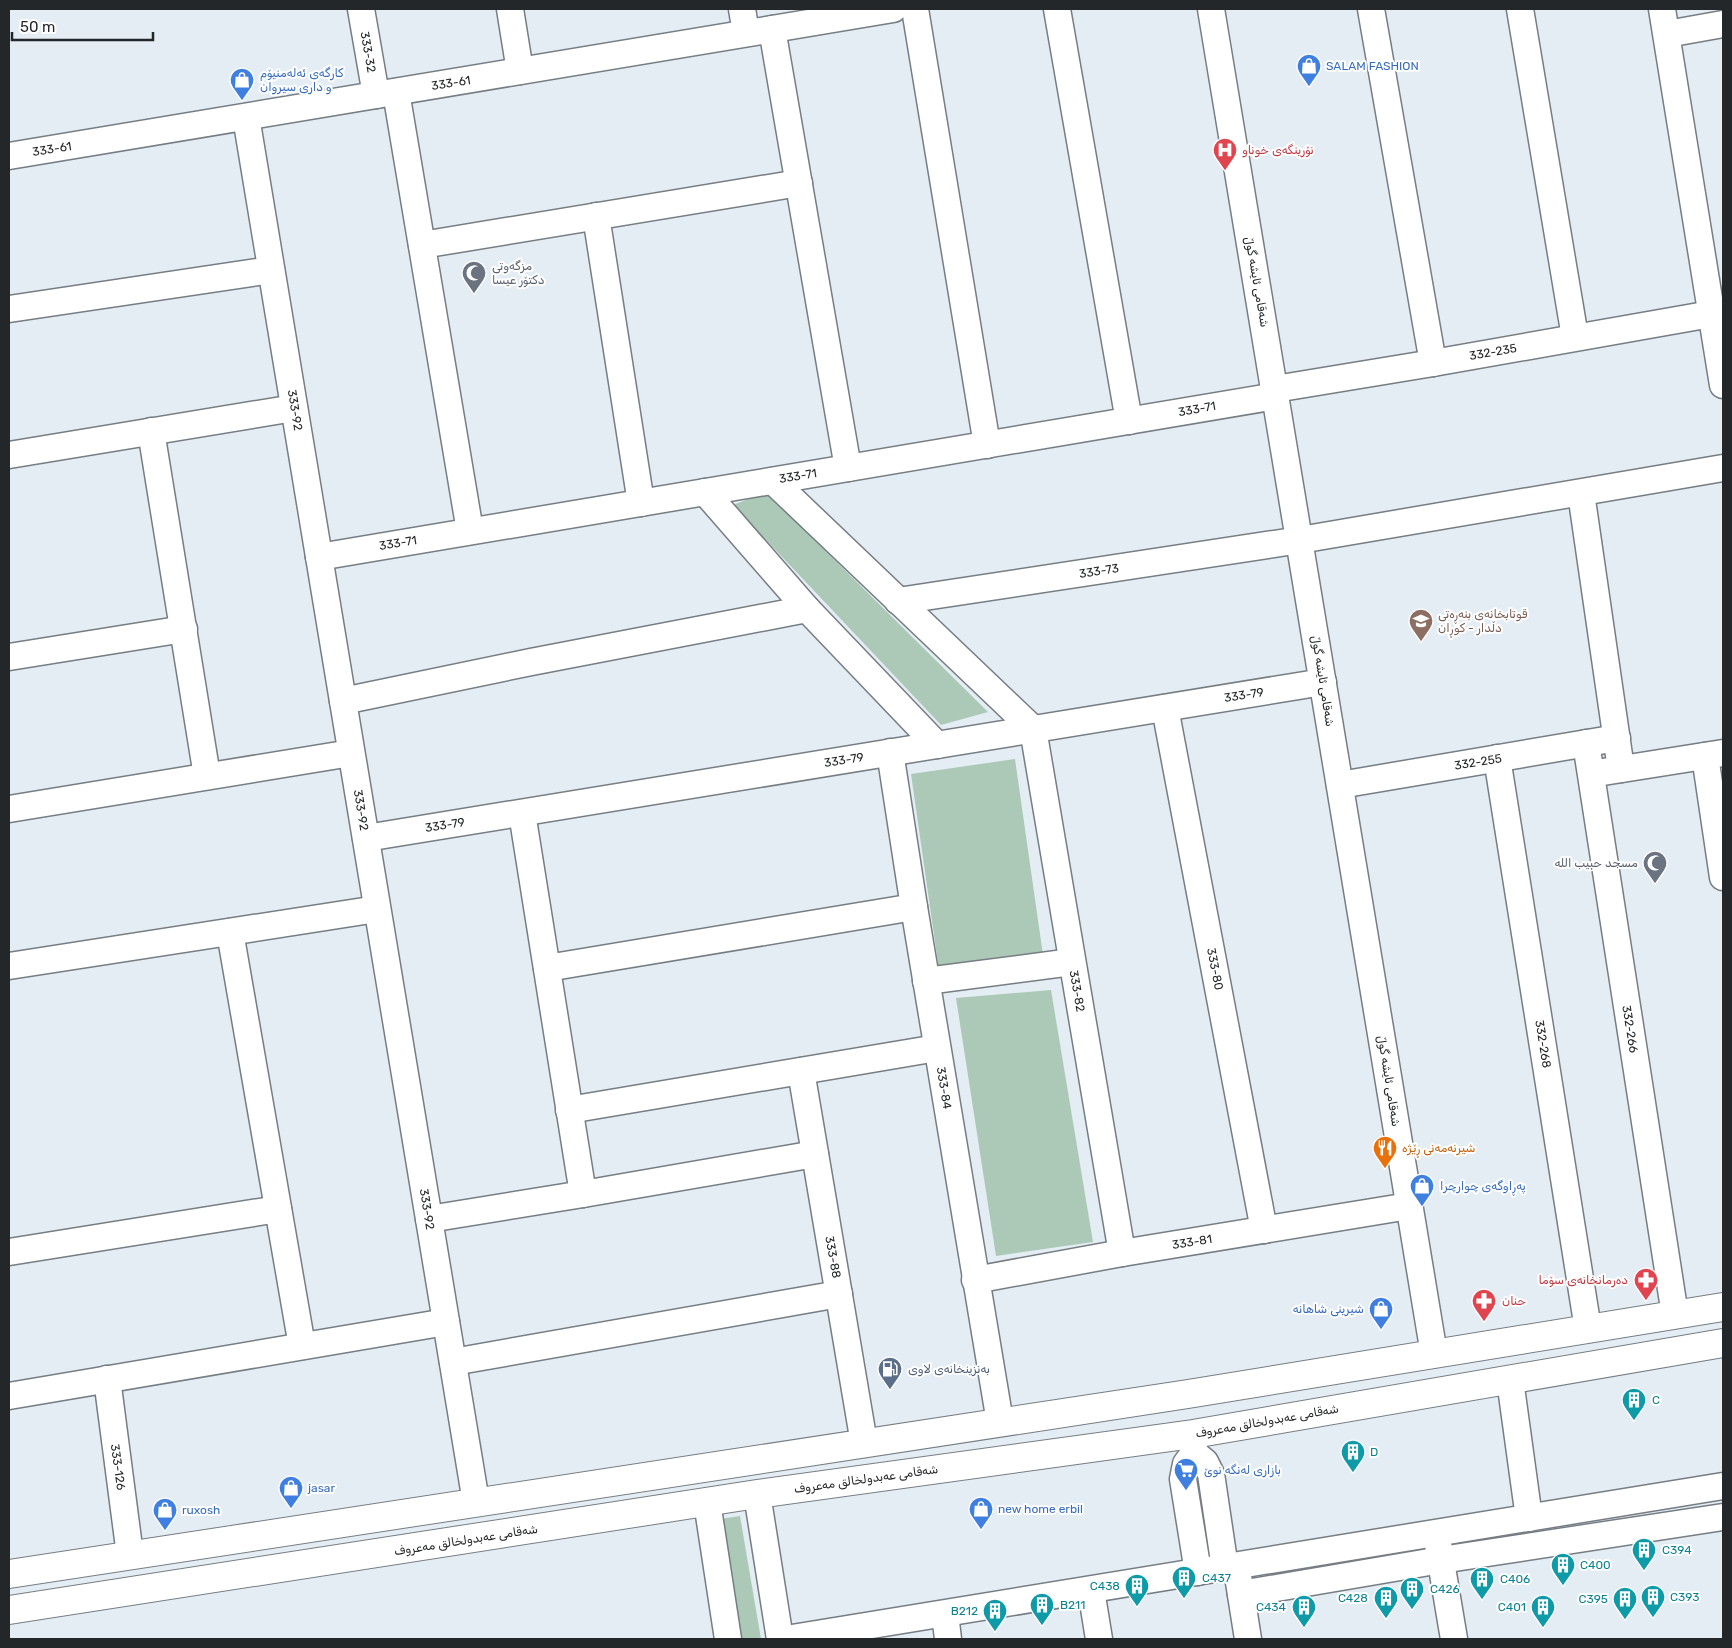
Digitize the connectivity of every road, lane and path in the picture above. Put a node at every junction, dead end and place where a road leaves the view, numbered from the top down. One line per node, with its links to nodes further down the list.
1 (361, 9): 14 (street, 333-32)
2 (510, 9): 13 (street)
3 (893, 9): 12 (street, 333-61)
4 (915, 9): 30 (street)
5 (1057, 9): 28 (street)
6 (1211, 9): 26 (street, شەقامی ئایشە گوڵ)
7 (1371, 9): 24 (street)
8 (1520, 9): 23 (street)
9 (744, 21): 12 (street, 333-61); 13 (street, 333-61)
10 (1665, 21): 11 (street); 22 (street)
11 (1723, 24)
12 (772, 29): 17 (street)
13 (520, 71): 14 (street, 333-61)
14 (386, 94): 15 (street, 333-61); 19 (street, 333-32)
15 (246, 117): 16 (street, 333-61); 20 (street, 333-92)
16 (9, 156)
17 (799, 184): 18 (street); 32 (street)
18 (596, 216): 19 (street); 37 (street)
19 (422, 245): 38 (street, 333-32)
20 (271, 270): 21 (street); 27 (street, 333-92)
21 (9, 309)
22 (1711, 314): 23 (street, 332-235); 25 (street)
23 (1575, 337): 24 (street, 332-235)
24 (1433, 363): 26 (street, 332-235)
25 (1723, 385)
26 (1275, 392): 28 (street, 333-71); 39 (street, شەقامی ئایشە گوڵ)
27 (294, 408): 29 (street); 40 (street, 333-92)
28 (1129, 421): 30 (street, 333-71)
29 (151, 431): 31 (street); 43 (street)
30 (987, 445): 32 (street, 333-71)
31 (9, 455)
32 (848, 468): 34 (street, 333-71)
33 (1723, 468): 36 (street, 333-73)
34 (772, 480): 35 (street, 333-71); 41 (street)
35 (705, 492): 37 (street, 333-71); 42 (street)
36 (1581, 492): 39 (street, 333-73); 49 (street)
37 (641, 503): 38 (street, 333-71)
38 (470, 531): 40 (street, 333-71)
39 (1300, 540): 41 (street, 333-73); 45 (street, شەقامی ئایشە گوڵ)
40 (319, 557): 46 (street, 333-92)
41 (898, 601): 48 (street)
42 (807, 609): 46 (street); 51 (street)
43 (184, 629): 44 (street); 58 (street)
44 (9, 657)
45 (1323, 682): 47 (street, 333-79); 59 (street, شەقامی ئایشە گوڵ)
46 (343, 701): 52 (street, 333-92)
47 (1165, 708): 48 (street, 333-79); 79 (street, 333-80)
48 (1033, 729): 51 (street, 333-79); 67 (street, 333-82)
49 (1617, 738): 50 (street, 332-255); 56 (street)
50 (1586, 744): 55 (street, 332-255); 57 (street, 332-266)
51 (937, 745): 53 (street, 333-79)
52 (351, 752): 58 (street); 62 (street, 333-92)
53 (890, 752): 61 (street, 333-79); 64 (street, 333-84)
54 (1714, 754): 56 (street); 63 (street)
55 (1497, 758): 59 (street, 332-255); 87 (street, 332-268)
56 (1621, 769): 57 (street)
57 (1591, 774): 85 (street, 332-266)
58 (208, 776): 60 (street)
59 (1340, 784): 76 (street, شەقامی ئایشە گوڵ)
60 (9, 809)
61 (522, 813): 62 (street, 333-79); 69 (street)
62 (366, 838): 65 (street, 333-92)
63 (1723, 877)
64 (914, 907): 69 (street); 70 (street, 333-84)
65 (377, 909): 66 (street); 78 (street, 333-92)
66 (230, 932): 68 (street); 77 (street)
67 (1072, 962): 70 (street); 81 (street, 333-82)
68 (9, 966)
69 (547, 968): 73 (street)
70 (926, 980): 71 (street, 333-84)
71 (937, 1048): 72 (street); 82 (street, 333-84)
72 (801, 1071): 73 (street); 74 (street, 333-88)
73 (569, 1110): 75 (street)
74 (815, 1154): 75 (street); 83 (street, 333-88)
75 (583, 1194): 78 (street)
76 (1409, 1206): 79 (street, 333-81); 90 (street, شەقامی ئایشە گوڵ)
77 (278, 1209): 80 (street); 89 (street)
78 (429, 1219): 86 (street, 333-92)
79 (1264, 1230): 81 (street, 333-81)
80 (9, 1252)
81 (1122, 1253): 82 (street, 333-81)
82 (975, 1280): 96 (street, 333-84)
83 (839, 1294): 91 (street); 97 (street, 333-88)
84 (1723, 1308): 85 (main road)
85 (1675, 1315): 87 (main road)
86 (446, 1322): 89 (street); 91 (street, 333-92)
87 (1588, 1329): 90 (main road)
88 (1723, 1343): 93 (main road, شەقامی عەبدولخالق مەعروف)
89 (302, 1346): 92 (street)
90 (1434, 1354): 94 (main road)
91 (452, 1362): 101 (street, 333-92)
92 (106, 1379): 95 (street); 107 (street, 333-126)
93 (1510, 1380): 98 (main road, شەقامی عەبدولخالق مەعروف); 104 (street)
94 (1188, 1394): 96 (main road); 98 (main road)
95 (9, 1396)
96 (1000, 1422): 97 (main road)
97 (864, 1443): 101 (main road)
98 (1194, 1443): 99 (main road, شەقامی عەبدولخالق مەعروف); 109 (street); 111 (street)
99 (757, 1494): 102 (main road, شەقامی عەبدولخالق مەعروف); 118 (street)
100 (1722, 1494): 104 (street)
101 (476, 1502): 106 (main road)
102 (706, 1502): 110 (main road, شەقامی عەبدولخالق مەعروف); 117 (street)
103 (1723, 1517): 108 (street)
104 (1529, 1518): 105 (street)
105 (1436, 1533): 108 (street); 109 (street)
106 (254, 1536): 107 (main road); 110 (main road)
107 (130, 1556): 112 (main road)
108 (1441, 1560): 114 (street); 122 (street)
109 (1231, 1567): 111 (street); 114 (street)
110 (260, 1572): 115 (main road, شەقامی عەبدولخالق مەعروف)
111 (1198, 1572): 113 (street)
112 (9, 1574)
113 (1091, 1590): 116 (street); 120 (street)
114 (1241, 1594): 121 (street)
115 (9, 1610)
116 (946, 1627): 119 (street)
117 (728, 1639)
118 (780, 1639)
119 (786, 1639)
120 (1099, 1639)
121 (1248, 1639)
122 (1454, 1639)

